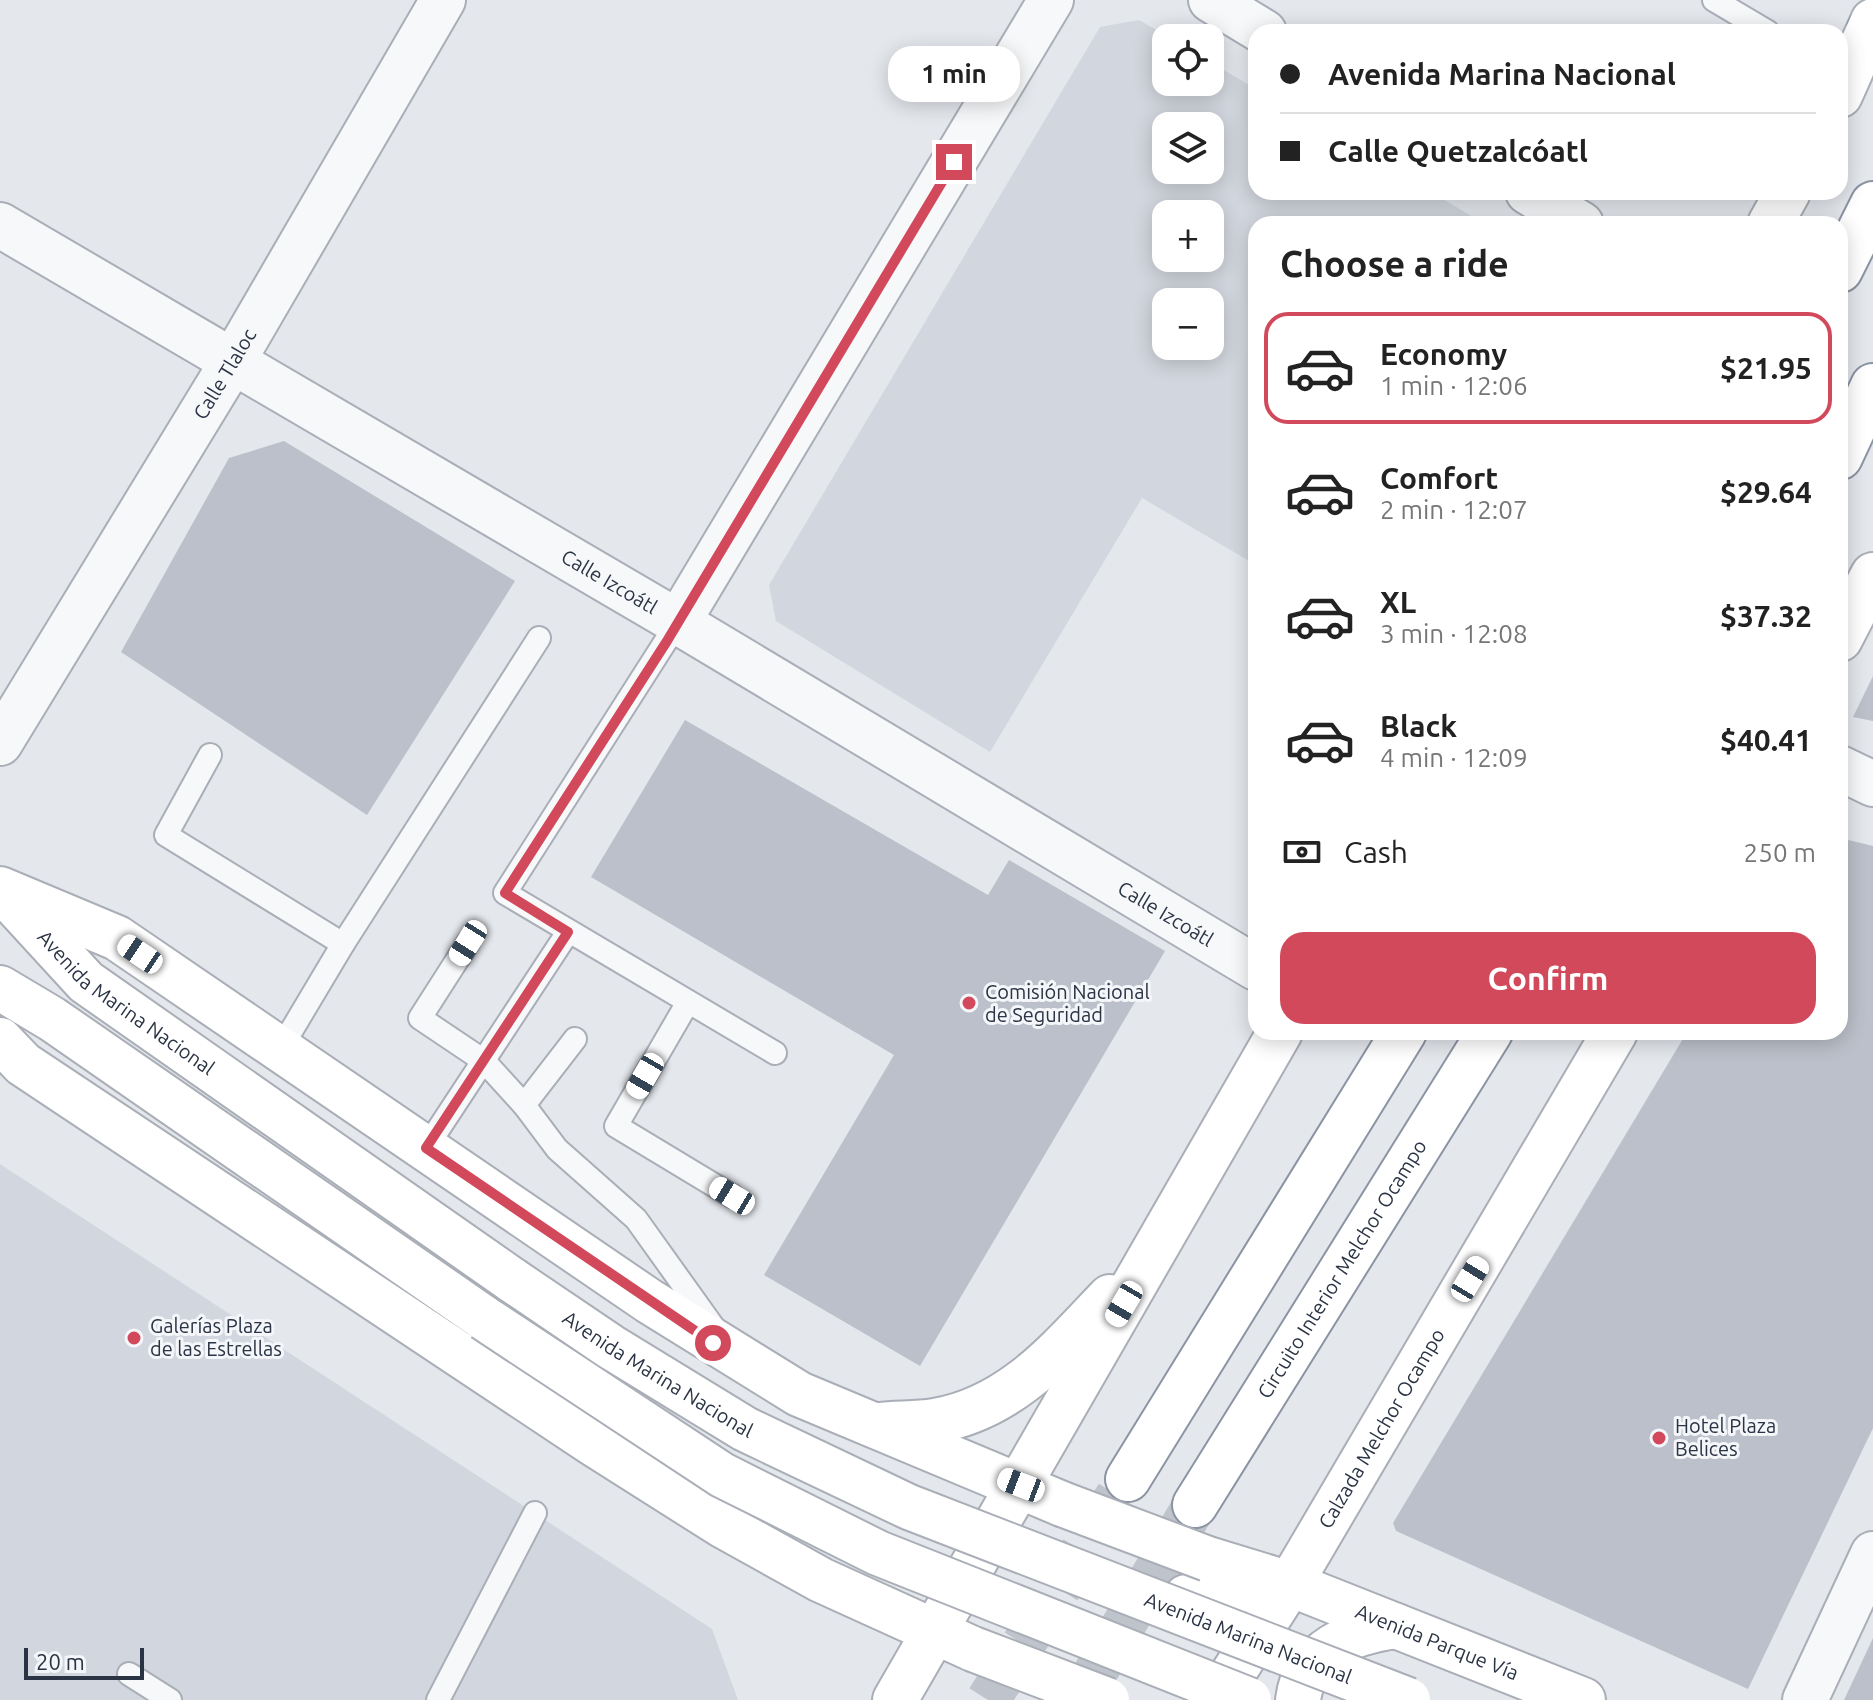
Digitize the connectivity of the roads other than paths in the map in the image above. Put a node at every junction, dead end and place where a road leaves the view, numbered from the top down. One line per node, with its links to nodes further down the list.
1 (443, 0): 14 (street, Calle Tlaloc)
2 (1051, 0): 18 (street)
3 (1211, 0): 5 (street)
4 (1714, 0): 6 (lane)
5 (1251, 24)
6 (1754, 24)
7 (1872, 26): 8 (main road)
8 (1848, 73)
9 (1541, 200): 11 (street)
10 (1873, 204): 13 (main road)
11 (1568, 216)
12 (0, 225): 14 (street, Calle Izcoátl)
13 (1848, 254)
14 (233, 361): 18 (street, Calle Izcoátl); 21 (street, Calle Tlaloc)
15 (1873, 386): 16 (main road)
16 (1848, 440)
17 (1873, 575): 19 (main road)
18 (678, 622): 26 (lane); 29 (street, Calle Izcoátl)
19 (1848, 623)
20 (539, 638): 28 (lane)
21 (0, 743)
22 (210, 755): 28 (lane)
23 (1848, 772): 24 (street)
24 (1873, 784)
25 (0, 889): 38 (main road, Avenida Marina Nacional); 64 (main road, Avenida Marina Nacional, bridge)
26 (568, 932): 31 (lane); 40 (lane)
27 (468, 943): 40 (lane)
28 (343, 944): 38 (lane)
29 (1248, 963)
30 (0, 988): 62 (main road, bridge)
31 (688, 1002): 39 (lane); 43 (lane)
32 (575, 1039): 41 (lane)
33 (0, 1040): 54 (main road)
34 (1275, 1040): 44 (main road)
35 (1399, 1040): 47 (main road)
36 (1485, 1040): 49 (main road, Circuito Interior Melchor Ocampo)
37 (1610, 1040): 52 (main road, Calzada Melchor Ocampo)
38 (281, 1048): 42 (main road, Avenida Marina Nacional)
39 (775, 1053)
40 (484, 1061): 41 (lane); 42 (lane)
41 (524, 1105): 45 (lane)
42 (426, 1148): 45 (main road, Avenida Marina Nacional)
43 (732, 1196)
44 (1153, 1253): 46 (main road); 48 (main road)
45 (735, 1357): 46 (main road, Avenida Marina Nacional)
46 (869, 1425): 48 (main road, Avenida Marina Nacional)
47 (1128, 1479)
48 (1021, 1485): 52 (main road, Avenida Marina Nacional, bridge); 54 (main road)
49 (1195, 1505)
50 (535, 1513): 58 (lane)
51 (1873, 1554): 65 (street)
52 (1290, 1584): 53 (main road, Avenida Parque Vía); 54 (main road, bridge); 61 (main road, Calzada Melchor Ocampo)
53 (1396, 1626): 56 (main road, Avenida Parque Vía); 63 (main road)
54 (965, 1634): 59 (main road); 60 (main road, bridge)
55 (129, 1674): 57 (lane)
56 (1564, 1696)
57 (170, 1700)
58 (438, 1700)
59 (895, 1700)
60 (1107, 1700)
61 (1216, 1700)
62 (1249, 1700)
63 (1298, 1700)
64 (1408, 1700)
65 (1805, 1700)

